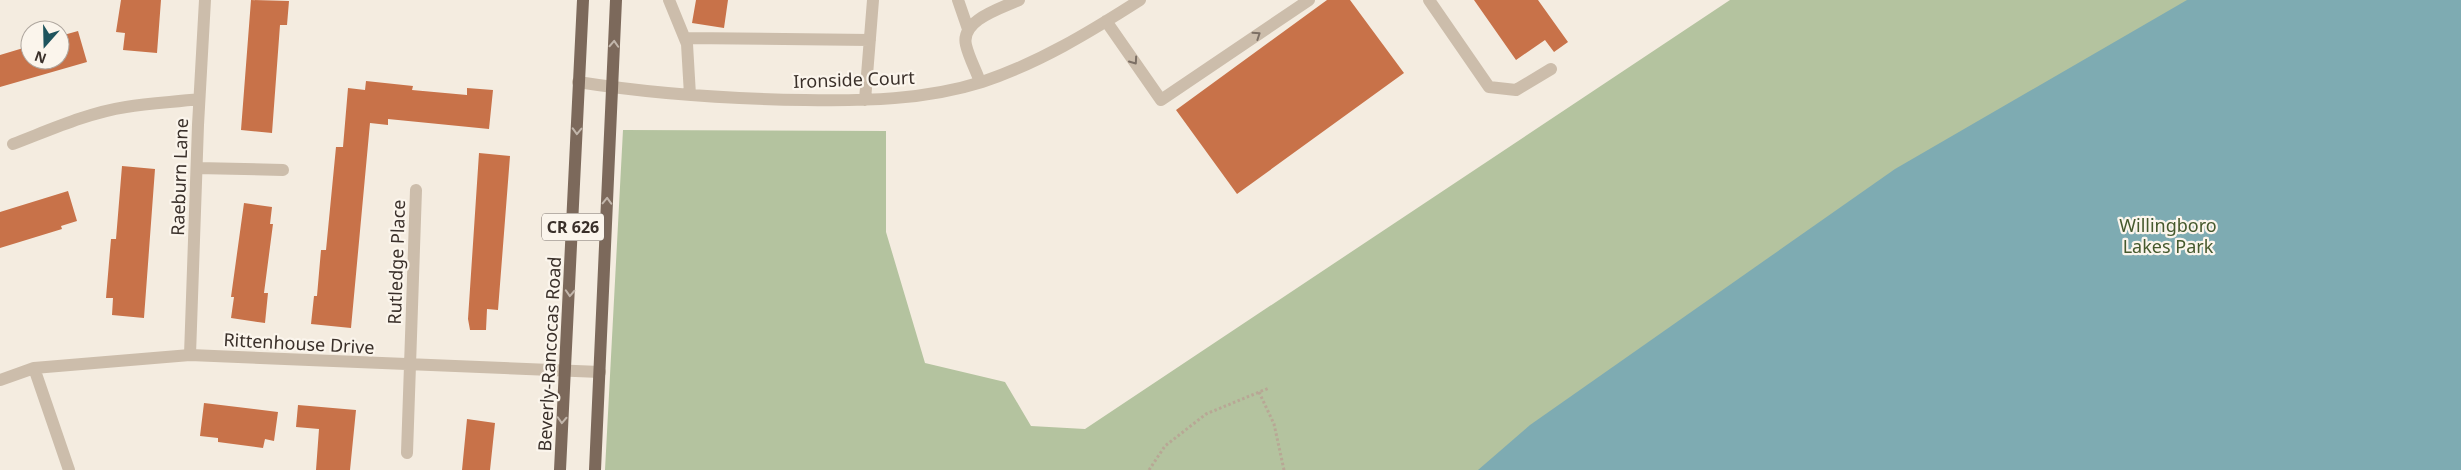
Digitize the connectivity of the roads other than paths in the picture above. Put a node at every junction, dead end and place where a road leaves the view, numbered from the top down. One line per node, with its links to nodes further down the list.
1 (205, 0): 20 (street, Raeburn Lane)
2 (583, 0): 16 (main road, Beverly-Rancocas Road / CR 626)
3 (616, 0): 18 (main road, CR 626, one-way to 3)
4 (669, 0): 13 (street)
5 (873, 0): 14 (street)
6 (958, 0): 12 (street)
7 (1019, 0): 12 (street)
8 (1140, 0): 11 (street, Ironside Court)
9 (1308, 0): 11 (street, one-way to 9)
10 (1429, 0): 15 (street)
11 (1106, 21): 17 (street, Ironside Court)
12 (968, 29): 17 (street)
13 (685, 38): 14 (street); 19 (street)
14 (870, 40): 21 (street)
15 (1550, 69)
16 (578, 82): 18 (street, Ironside Court); 29 (main road, Beverly-Rancocas Road / CR 626, one-way to 29)
17 (980, 82): 21 (street, Ironside Court)
18 (612, 87): 19 (street, Ironside Court); 30 (main road, CR 626, one-way to 18)
19 (690, 95): 21 (street, Ironside Court)
20 (199, 99): 22 (street); 23 (street, Raeburn Lane)
21 (866, 100)
22 (13, 144)
23 (197, 168): 24 (street); 26 (street, Raeburn Lane)
24 (283, 170)
25 (416, 190): 27 (street, Rutledge Place)
26 (190, 355): 27 (street, Rittenhouse Drive); 28 (street, Rittenhouse Drive)
27 (410, 365): 29 (street, Rittenhouse Drive); 32 (street, Rutledge Place)
28 (34, 368): 31 (street, Rittenhouse Drive); 33 (street)
29 (565, 372): 30 (street, Rittenhouse Drive); 34 (main road, Beverly-Rancocas Road / CR 626, one-way to 34)
30 (600, 372): 35 (main road, CR 626)
31 (0, 380)
32 (407, 453)
33 (70, 470)
34 (560, 470)
35 (595, 470)

